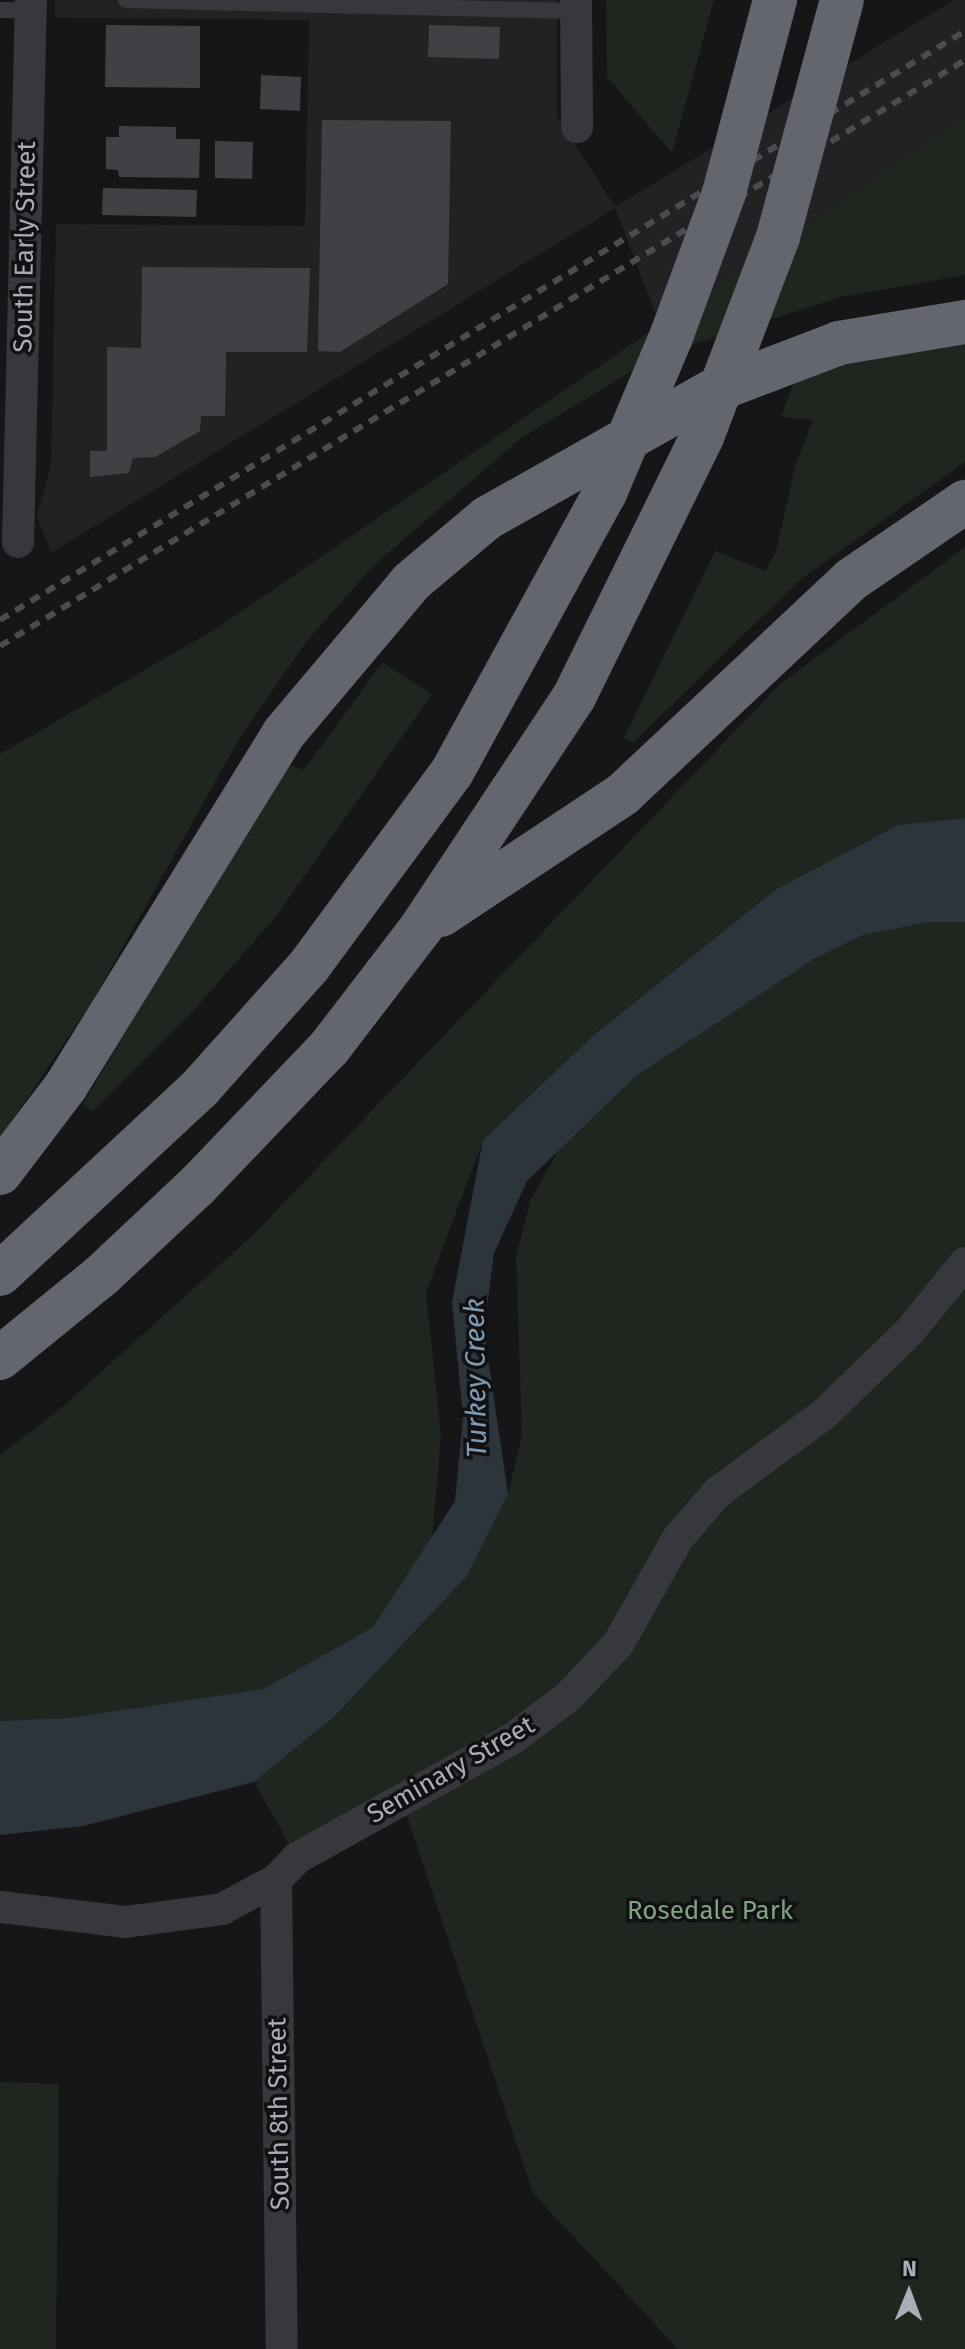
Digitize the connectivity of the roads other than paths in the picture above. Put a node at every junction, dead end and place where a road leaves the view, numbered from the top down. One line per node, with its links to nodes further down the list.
1 (126, 0): 4 (lane)
2 (775, 0): 13 (highway, bridge)
3 (842, 0): 10 (highway, bridge)
4 (576, 5): 6 (street)
5 (21, 7): 9 (street, South Early Street)
6 (577, 127)
7 (965, 322): 11 (highway)
8 (965, 502): 10 (highway)
9 (18, 542)
10 (421, 928): 14 (highway)
11 (0, 1173)
12 (965, 1263): 15 (street, Seminary Street)
13 (0, 1274)
14 (7, 1353)
15 (276, 1880): 16 (street, Seminary Street); 17 (street, South 8th Street)
16 (0, 1907)
17 (282, 2349)

